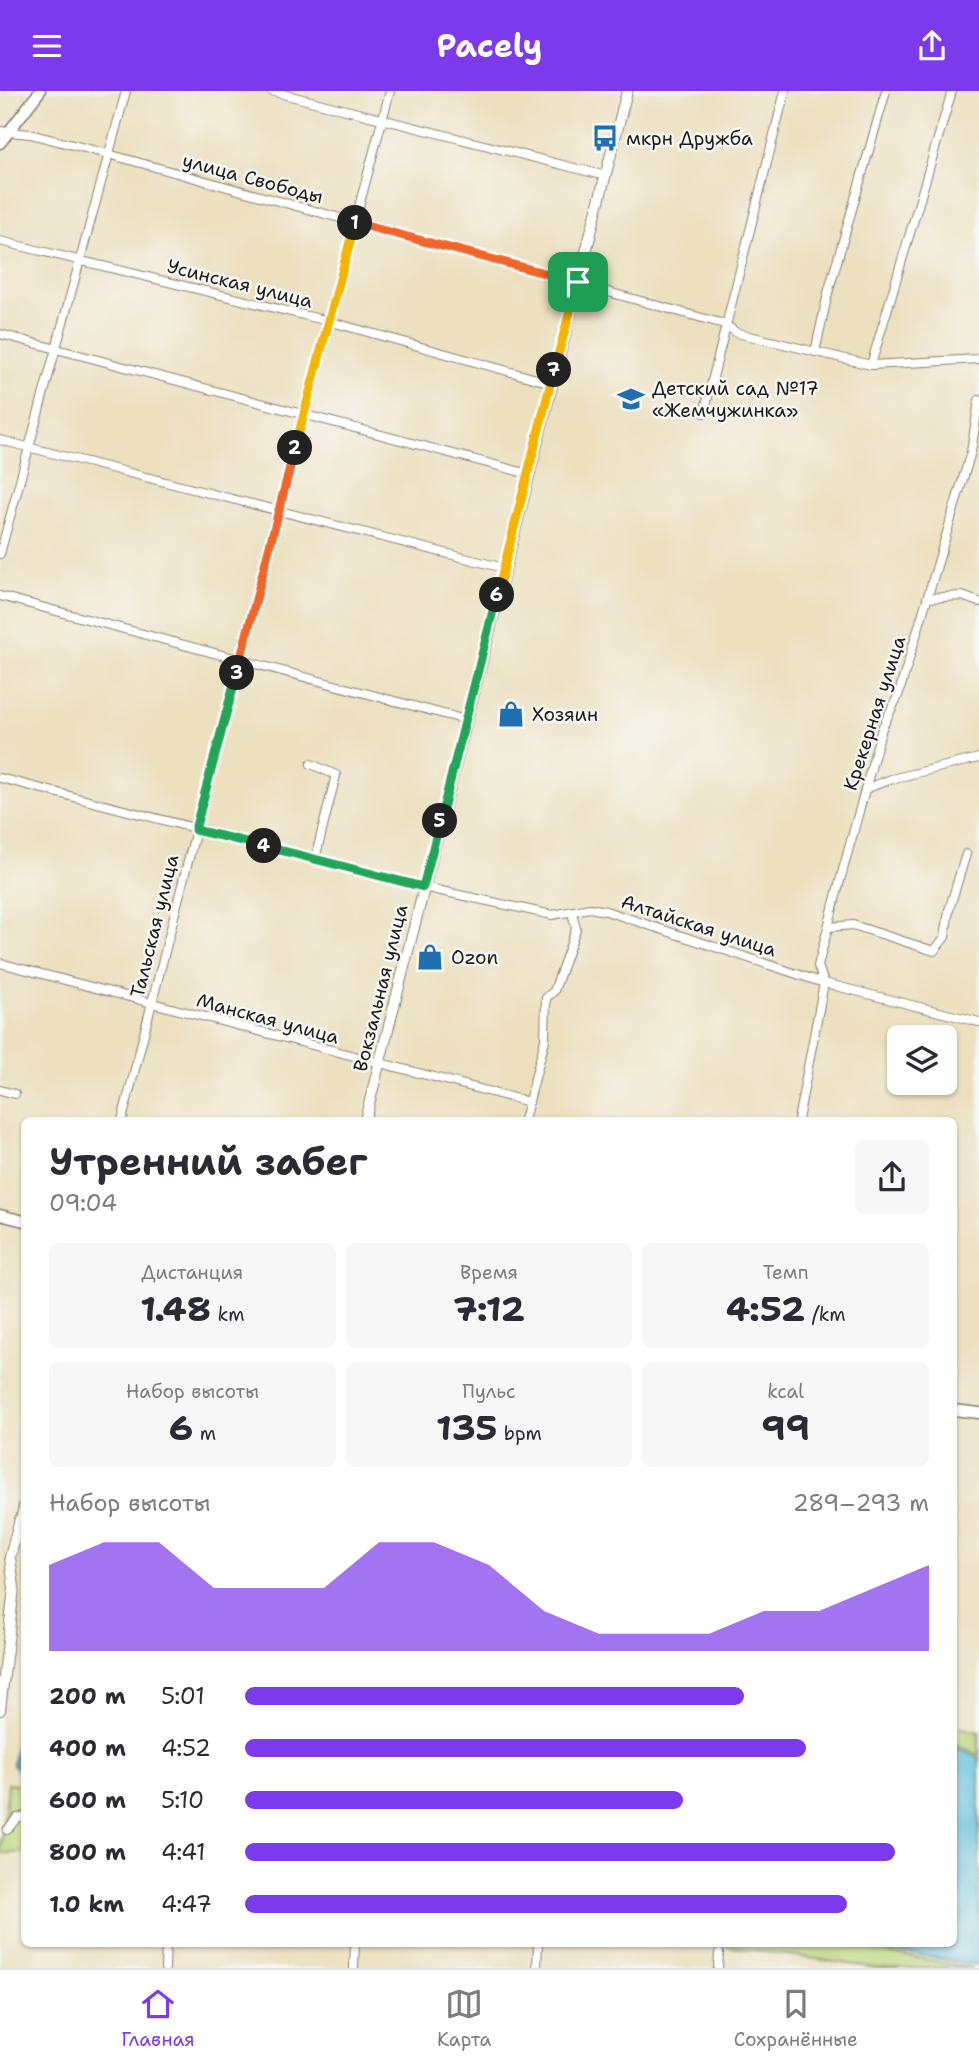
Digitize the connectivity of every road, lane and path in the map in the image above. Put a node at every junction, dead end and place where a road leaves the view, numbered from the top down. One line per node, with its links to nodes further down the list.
1 (40, 91): 10 (main road)
2 (126, 91): 12 (street)
3 (271, 91): 9 (street)
4 (390, 91): 9 (street, Тальская улица)
5 (628, 91): 13 (street, Вокзальная улица)
6 (785, 91): 19 (street)
7 (886, 91): 22 (street)
8 (952, 91): 24 (street)
9 (382, 122): 13 (street); 14 (street, Тальская улица)
10 (5, 131): 11 (main road); 12 (street, улица Свободы)
11 (0, 143)
12 (108, 154): 14 (street, улица Свободы); 16 (street)
13 (606, 176): 17 (street, Вокзальная улица)
14 (355, 221): 17 (street, улица Свободы); 18 (street, Тальская улица)
15 (0, 241): 16 (street, Усинская улица)
16 (79, 259): 18 (street, Усинская улица); 21 (street)
17 (578, 282): 19 (street, улица Свободы); 25 (street, Вокзальная улица)
18 (328, 321): 25 (street, Усинская улица); 28 (street, Тальская улица)
19 (724, 324): 22 (street, улица Свободы); 27 (street)
20 (0, 334): 21 (street)
21 (55, 349): 28 (street); 30 (street)
22 (815, 352): 24 (street, улица Свободы)
23 (979, 359): 24 (street, улица Свободы)
24 (872, 365)
25 (551, 383): 31 (street, Вокзальная улица)
26 (979, 400): 36 (street, Крекерная улица)
27 (704, 413)
28 (303, 416): 31 (street); 32 (street, Тальская улица)
29 (0, 440): 30 (street)
30 (29, 447): 32 (street); 33 (street)
31 (528, 474): 34 (street, Вокзальная улица)
32 (278, 509): 34 (street); 38 (street, Тальская улица)
33 (0, 554)
34 (504, 568): 39 (street, Вокзальная улица)
35 (0, 596): 38 (street)
36 (927, 598): 37 (street); 43 (street, Крекерная улица)
37 (979, 602)
38 (241, 659): 39 (street); 44 (street, Тальская улица)
39 (466, 720): 47 (street, Вокзальная улица)
40 (979, 758): 43 (street)
41 (311, 764): 46 (street)
42 (0, 778): 44 (street, Алтайская улица)
43 (865, 789): 49 (street, Крекерная улица)
44 (195, 830): 46 (street, Алтайская улица); 52 (street, Тальская улица)
45 (966, 854): 49 (street)
46 (315, 859): 47 (street, Алтайская улица)
47 (423, 887): 48 (street, Алтайская улица); 54 (street, Вокзальная улица)
48 (572, 912): 51 (street, Алтайская улица); 57 (street)
49 (830, 927): 51 (street, Крекерная улица)
50 (0, 963): 52 (street, Манская улица)
51 (824, 983): 53 (street, Алтайская улица); 61 (street, Крекерная улица)
52 (151, 1003): 54 (street, Манская улица); 58 (street, Тальская улица)
53 (979, 1022)
54 (379, 1063): 57 (street, Манская улица); 59 (street, Вокзальная улица)
55 (0, 1090): 56 (street)
56 (16, 1094)
57 (529, 1103): 60 (street)
58 (123, 1117)
59 (366, 1117)
60 (525, 1117)
61 (798, 1117)
62 (0, 1215): 63 (main road)
63 (21, 1220)
64 (957, 1410): 65 (main road)
65 (979, 1413)
66 (21, 1520): 67 (street)
67 (0, 1710)
68 (21, 1817): 69 (street)
69 (7, 1830)
70 (166, 1947): 74 (street)
71 (355, 1947): 75 (street)
72 (538, 1947): 76 (street)
73 (719, 1953): 77 (street)
74 (165, 1968)
75 (354, 1968)
76 (537, 1968)
77 (718, 1968)

